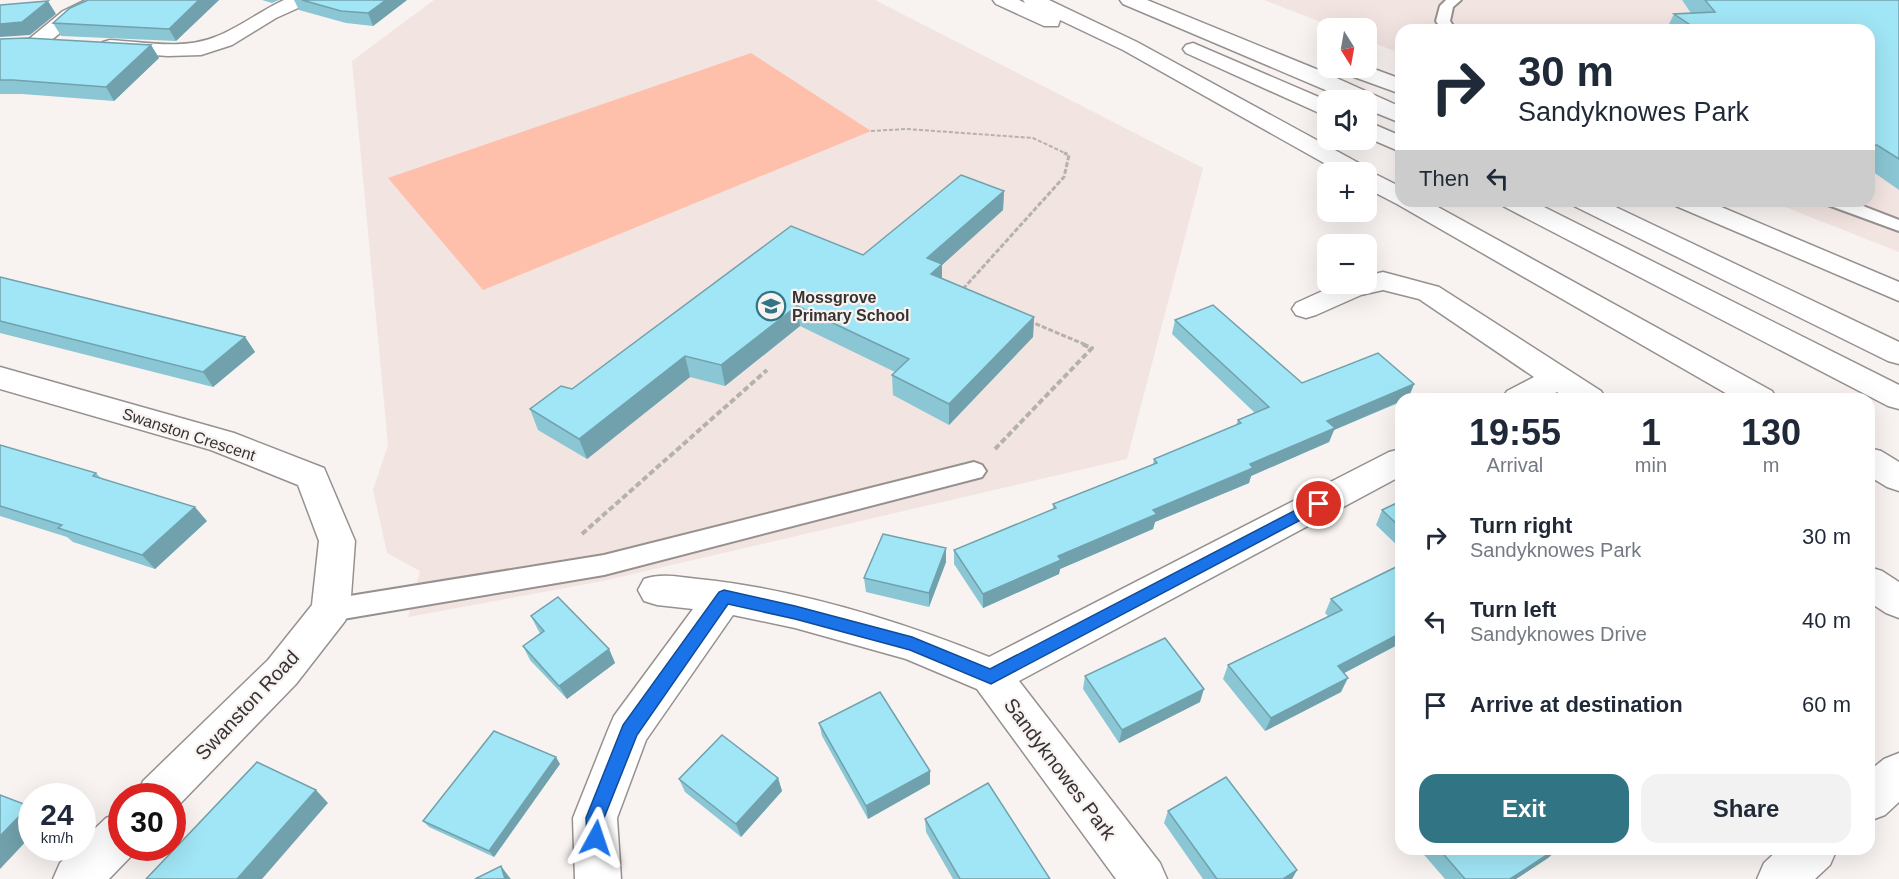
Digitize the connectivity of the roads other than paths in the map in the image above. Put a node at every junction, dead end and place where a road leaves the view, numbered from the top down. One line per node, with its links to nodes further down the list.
1 (101, 0): 13 (main road)
2 (300, 0): 16 (main road)
3 (1003, 0): 20 (main road)
4 (1033, 0): 20 (main road)
5 (1073, 0): 9 (main road)
6 (1130, 0): 21 (main road)
7 (1168, 0): 11 (main road)
8 (1454, 0): 10 (lane)
9 (1115, 17)
10 (1445, 24)
11 (1244, 26)
12 (1178, 42): 19 (main road)
13 (36, 43): 14 (main road); 15 (main road)
14 (12, 44)
15 (70, 44)
16 (93, 45)
17 (1377, 78): 18 (main road)
18 (1395, 85)
19 (1317, 105)
20 (1244, 110): 24 (main road)
21 (1395, 113)
22 (1377, 133): 23 (main road)
23 (1395, 142)
24 (1339, 162)
25 (1377, 184): 26 (main road)
26 (1395, 194)
27 (1419, 207): 40 (main road)
28 (1524, 207): 41 (main road)
29 (1595, 207): 35 (main road)
30 (1699, 207): 33 (main road)
31 (1850, 207): 32 (lane)
32 (1899, 226)
33 (1899, 292)
34 (1306, 309): 37 (main road)
35 (1899, 354)
36 (0, 378): 50 (main road, Swanston Crescent)
37 (1558, 378): 38 (main road); 39 (main road)
38 (1529, 393)
39 (1581, 393)
40 (1750, 393)
41 (1899, 398)
42 (1395, 463): 51 (main road)
43 (1875, 464): 45 (main road)
44 (974, 471): 50 (lane)
45 (1899, 478)
46 (1875, 586): 49 (main road)
47 (657, 590): 48 (main road)
48 (724, 597): 51 (main road); 58 (main road)
49 (1899, 602)
50 (331, 610): 53 (main road, Swanston Road)
51 (991, 676): 59 (main road, Sandyknowes Park)
52 (1899, 773): 54 (main road)
53 (172, 783)
54 (1875, 795)
55 (108, 848): 57 (main road)
56 (1807, 855): 60 (main road)
57 (76, 879)
58 (598, 879)
59 (1144, 879)
60 (1780, 879)

